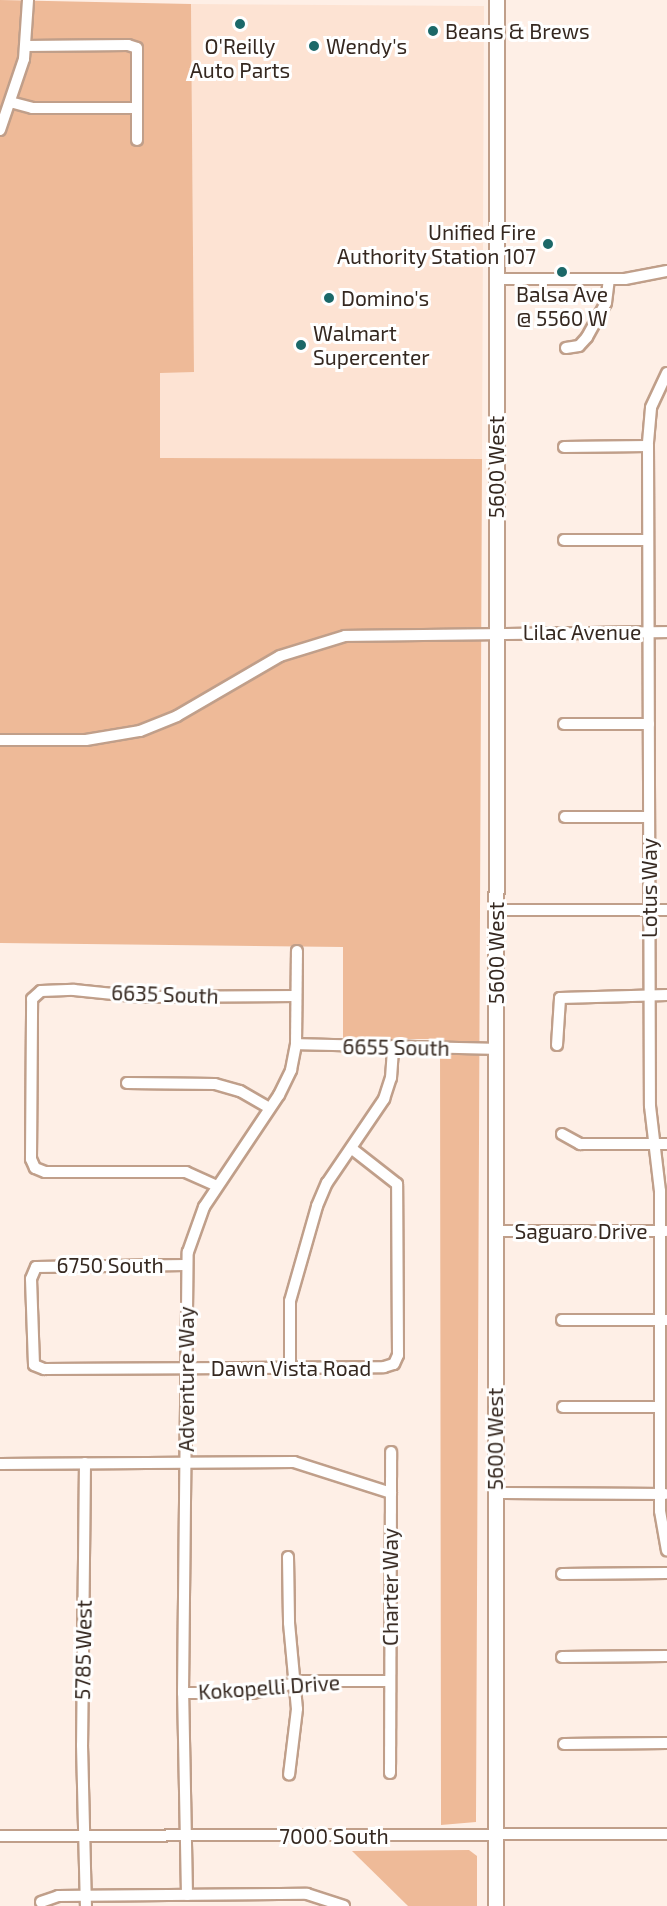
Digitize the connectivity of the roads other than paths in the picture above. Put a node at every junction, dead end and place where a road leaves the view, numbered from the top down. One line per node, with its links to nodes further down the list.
1 (28, 0): 3 (street)
2 (497, 0): 9 (main road, 5600 West)
3 (26, 46): 4 (street); 5 (street)
4 (10, 102): 5 (street); 6 (street)
5 (137, 108): 7 (street)
6 (0, 130)
7 (137, 140)
8 (667, 271): 10 (street)
9 (496, 279): 10 (street); 17 (main road, 5600 West)
10 (609, 279): 11 (street)
11 (566, 348)
12 (667, 373): 13 (street, Lotus Way)
13 (648, 446): 14 (street); 16 (street, Lotus Way)
14 (564, 447)
15 (564, 540): 16 (street)
16 (648, 540): 18 (street, Lotus Way)
17 (496, 632): 18 (street, Lilac Avenue); 22 (street, Lilac Avenue); 25 (main road, 5600 West)
18 (648, 632): 19 (street, Lilac Avenue); 21 (street, Lotus Way)
19 (667, 632)
20 (564, 724): 21 (street)
21 (649, 724): 24 (street, Lotus Way)
22 (0, 740)
23 (565, 817): 24 (street)
24 (649, 817): 26 (street, Lotus Way)
25 (496, 910): 26 (street); 35 (main road, 5600 West)
26 (649, 910): 27 (street); 29 (street, Lotus Way)
27 (667, 910)
28 (297, 951): 31 (street, Adventure Way)
29 (650, 995): 30 (street); 33 (street); 39 (street, Lotus Way)
30 (667, 995)
31 (296, 996): 32 (street, Adventure Way); 42 (street, 6635 South)
32 (296, 1044): 34 (street, 6655 South); 37 (street, Adventure Way)
33 (557, 1045)
34 (393, 1046): 35 (street, 6655 South); 41 (street)
35 (496, 1049): 43 (main road, 5600 West)
36 (128, 1083): 37 (street)
37 (270, 1108): 42 (street, Adventure Way)
38 (562, 1134): 39 (street)
39 (655, 1144): 40 (street); 44 (street, Lotus Way)
40 (667, 1144)
41 (351, 1148): 50 (street); 50 (street, Dawn Vista Road)
42 (217, 1186): 45 (street, Adventure Way)
43 (495, 1231): 44 (street, Saguaro Drive); 58 (main road, 5600 West)
44 (664, 1231): 48 (street, Lotus Way)
45 (186, 1265): 46 (street, 6750 South); 49 (street, Adventure Way)
46 (34, 1269): 49 (street, Dawn Vista Road)
47 (562, 1320): 48 (street)
48 (664, 1320): 52 (street, Lotus Way)
49 (186, 1368): 50 (street, Dawn Vista Road); 55 (street, Adventure Way)
50 (290, 1368)
51 (563, 1407): 52 (street)
52 (660, 1407): 59 (street, Lotus Way)
53 (391, 1452): 57 (street, Charter Way)
54 (85, 1463): 55 (street); 56 (street); 76 (street, 5785 West)
55 (186, 1463): 57 (street); 68 (street, Adventure Way)
56 (0, 1464)
57 (391, 1493): 66 (street, Charter Way)
58 (495, 1493): 59 (street); 75 (main road, 5600 West)
59 (664, 1494): 60 (street, Lotus Way)
60 (667, 1550)
61 (288, 1557): 67 (street)
62 (667, 1573): 63 (street)
63 (562, 1574)
64 (667, 1656): 65 (street)
65 (562, 1657)
66 (390, 1681): 67 (street, Kokopelli Drive); 71 (street, Charter Way)
67 (295, 1682): 68 (street, Kokopelli Drive); 72 (street)
68 (183, 1693): 77 (street, Adventure Way)
69 (667, 1743): 70 (street)
70 (564, 1744)
71 (390, 1773)
72 (289, 1775)
73 (667, 1834): 75 (street, 7000 South)
74 (0, 1836): 76 (street, 7000 South)
75 (495, 1836): 77 (street, 7000 South); 82 (main road, 5600 West)
76 (86, 1837): 77 (street, 7000 South); 79 (street, 5785 West)
77 (186, 1837): 78 (street, Adventure Way)
78 (187, 1895): 79 (street); 81 (street)
79 (86, 1901): 80 (street)
80 (41, 1902)
81 (344, 1906)
82 (496, 1906)

